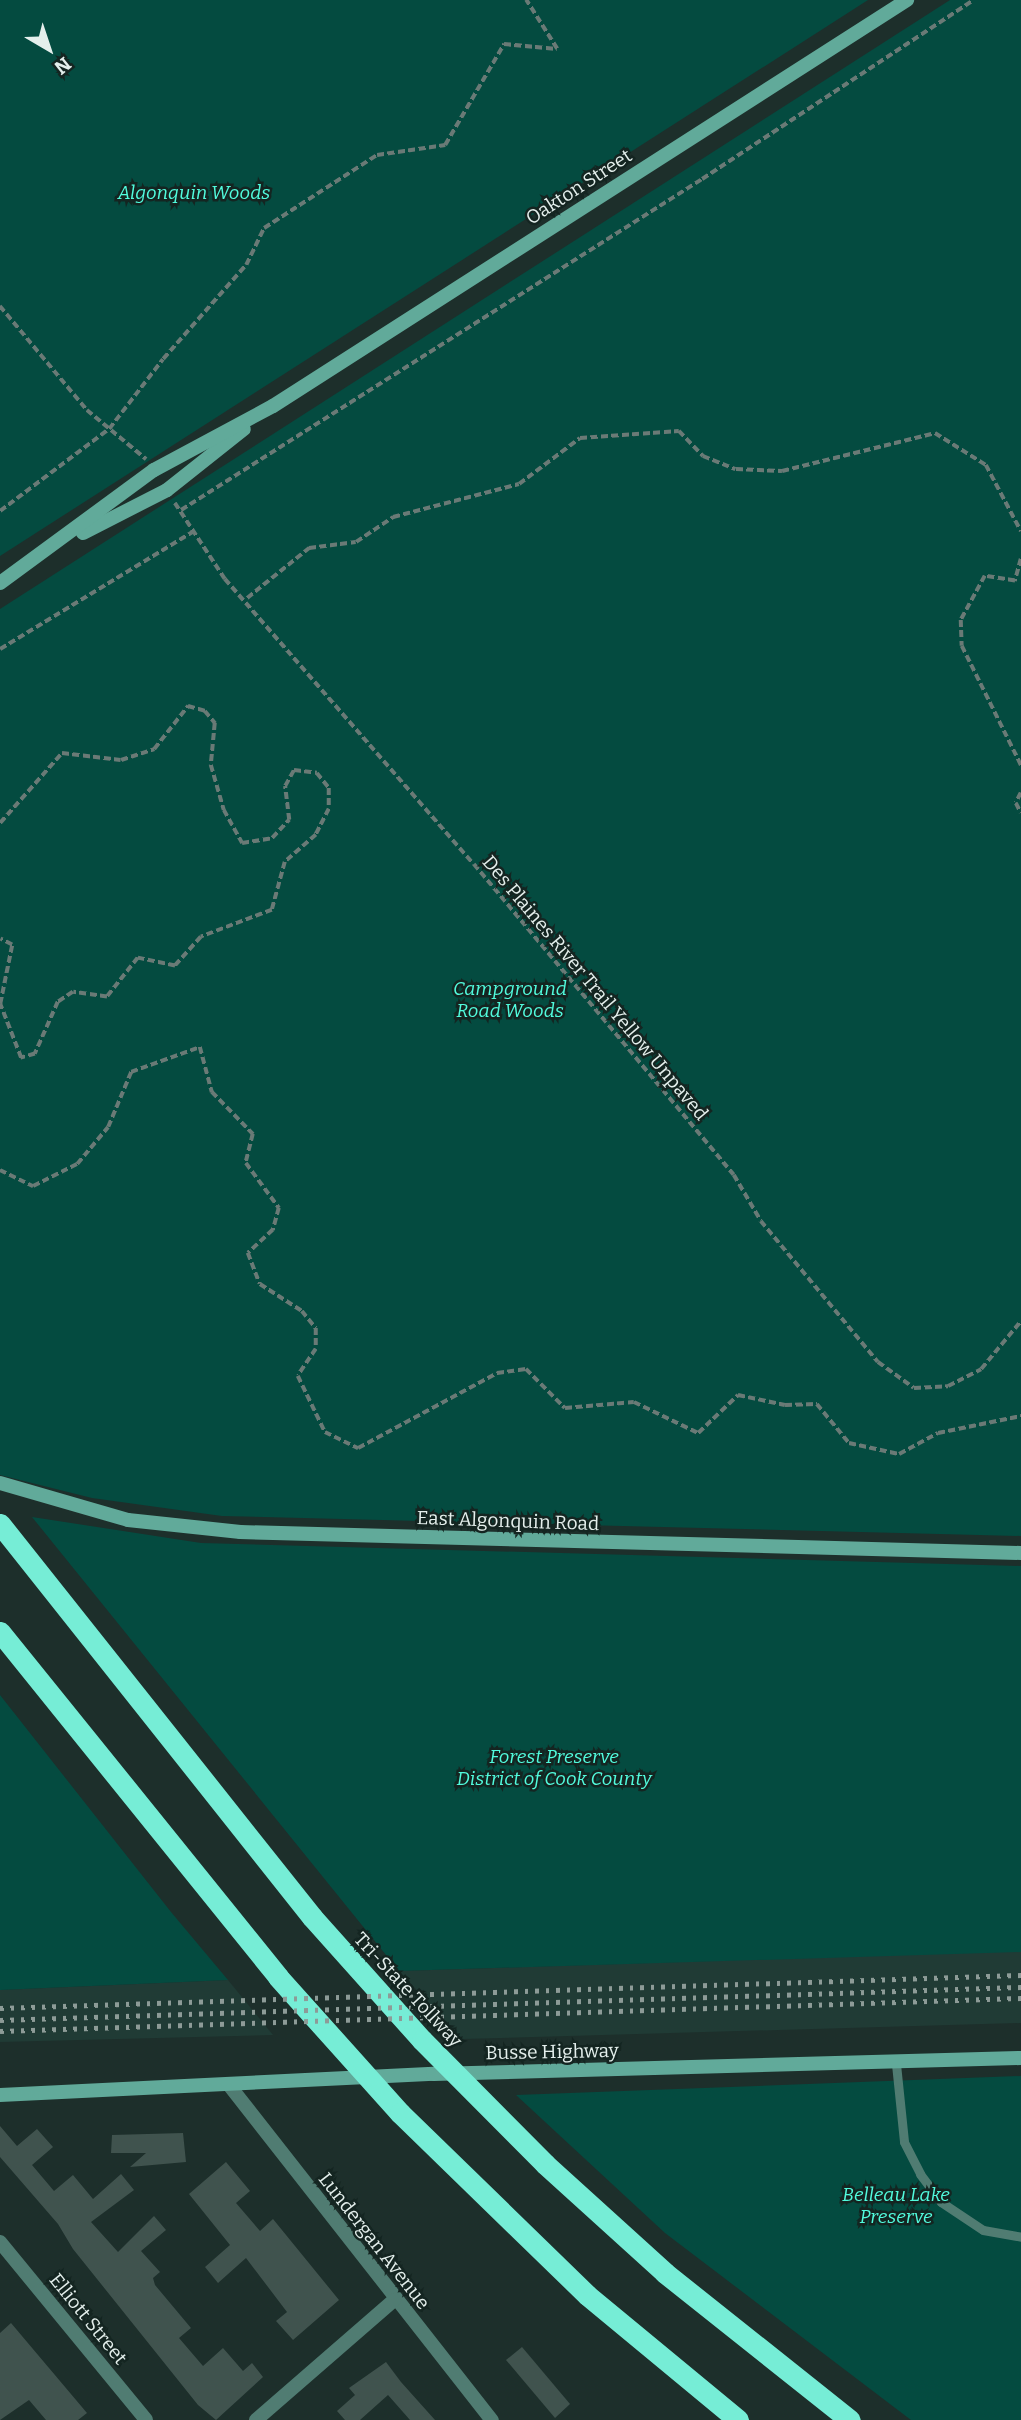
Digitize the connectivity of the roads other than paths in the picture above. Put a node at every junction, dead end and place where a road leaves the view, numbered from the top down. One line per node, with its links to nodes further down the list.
1 (907, 0): 2 (main road, Oakton Street)
2 (273, 406): 3 (main road, Oakton Street); 3 (main road, Oakton Street)
3 (50, 550): 4 (main road, Oakton Street)
4 (0, 583)
5 (0, 1483): 7 (main road, East Algonquin Road)
6 (0, 1524): 20 (highway, Tri-State Tollway)
7 (1021, 1553)
8 (0, 1632): 19 (highway)
9 (1021, 2058): 10 (main road, Busse Highway)
10 (896, 2064): 11 (main road, Busse Highway); 13 (lane)
11 (229, 2085): 12 (main road, Busse Highway); 15 (street, Lundergan Avenue)
12 (0, 2095)
13 (1021, 2237)
14 (0, 2242): 16 (street, Elliott Street)
15 (394, 2300): 17 (street); 18 (street, Lundergan Avenue)
16 (146, 2420)
17 (256, 2420)
18 (492, 2420)
19 (738, 2420)
20 (850, 2420)

